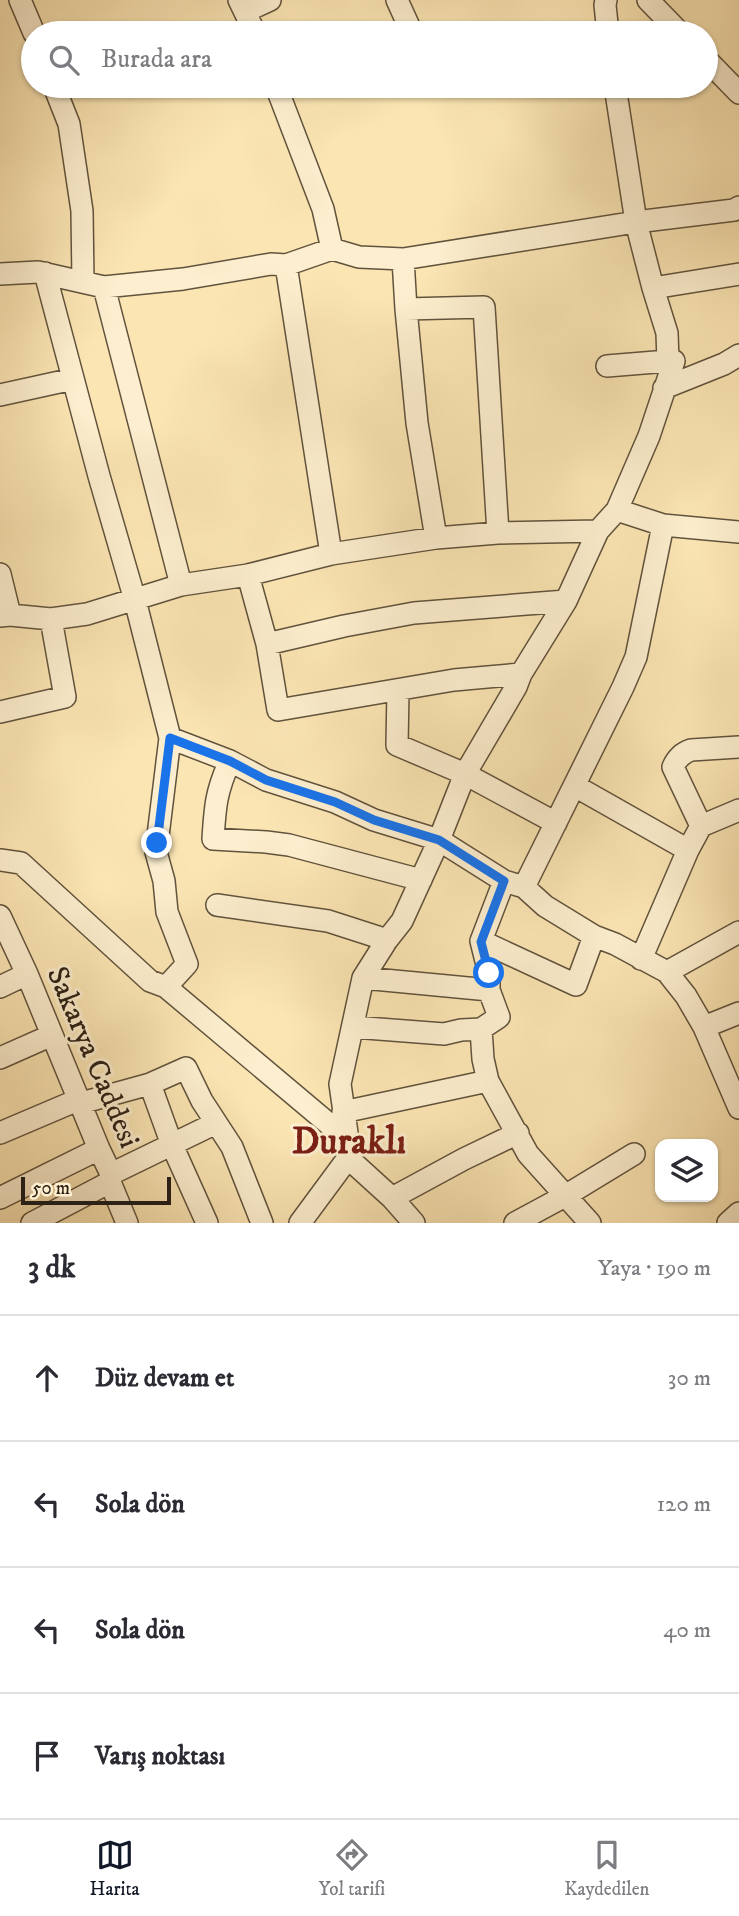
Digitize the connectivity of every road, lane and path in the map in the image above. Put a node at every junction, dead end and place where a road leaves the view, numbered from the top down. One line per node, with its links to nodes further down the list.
1 (20, 0): 7 (street)
2 (270, 0): 6 (street)
3 (397, 0): 8 (street)
4 (606, 0): 9 (street)
5 (648, 0): 10 (street)
6 (242, 6)
7 (29, 21)
8 (407, 21)
9 (607, 21)
10 (668, 21)
11 (718, 71): 12 (street)
12 (738, 90)
13 (59, 98): 24 (street)
14 (281, 98): 18 (street)
15 (617, 98): 17 (street)
16 (739, 207): 17 (street)
17 (636, 222): 19 (street); 26 (street)
18 (332, 249): 19 (street); 20 (street)
19 (403, 259): 27 (street)
20 (286, 265): 25 (street); 40 (street)
21 (45, 273): 22 (street); 24 (street); 31 (street)
22 (0, 274)
23 (739, 274): 26 (street)
24 (83, 282): 25 (street)
25 (104, 287): 43 (street)
26 (653, 288): 29 (street)
27 (406, 309): 37 (street); 39 (street)
28 (739, 355): 32 (street)
29 (668, 361): 30 (street); 32 (street)
30 (607, 366)
31 (73, 379): 33 (street); 44 (street)
32 (664, 388): 34 (street)
33 (0, 395)
34 (617, 510): 35 (street); 36 (street)
35 (663, 525): 38 (street); 56 (street)
36 (598, 531): 37 (street); 45 (street)
37 (498, 533): 39 (street)
38 (739, 533)
39 (436, 538): 40 (street)
40 (331, 554): 42 (street)
41 (0, 574): 46 (street)
42 (248, 575): 43 (street); 48 (street)
43 (181, 585): 44 (street)
44 (135, 600): 47 (street); 52 (street)
45 (566, 601): 48 (street); 49 (street)
46 (5, 615): 47 (street)
47 (51, 619): 51 (street)
48 (268, 643): 50 (street)
49 (521, 674): 50 (street); 55 (street)
50 (398, 690): 55 (street)
51 (0, 712)
52 (170, 738): 54 (street); 76 (street)
53 (739, 747): 59 (street)
54 (230, 761): 60 (street); 63 (street)
55 (464, 774): 58 (street); 60 (street)
56 (575, 786): 58 (street); 61 (street)
57 (739, 810): 59 (street)
58 (556, 823): 64 (street)
59 (701, 826): 61 (street)
60 (439, 840): 63 (street); 64 (street)
61 (688, 850): 71 (street)
62 (0, 860): 76 (street)
63 (421, 880): 69 (street)
64 (514, 884): 68 (street); 70 (street)
65 (217, 905): 69 (street)
66 (0, 916): 73 (street, Sakarya Caddesi)
67 (739, 932): 72 (street)
68 (594, 936): 70 (street); 71 (street)
69 (387, 940): 74 (street)
70 (481, 942): 77 (street)
71 (641, 959): 72 (street)
72 (667, 972): 80 (street)
73 (27, 974): 75 (street); 82 (street, Sakarya Caddesi)
74 (363, 978): 77 (street); 79 (street)
75 (0, 987)
76 (166, 987): 94 (street)
77 (489, 990): 81 (street)
78 (739, 1013): 80 (street)
79 (353, 1027): 81 (street); 88 (street)
80 (704, 1027): 87 (street)
81 (481, 1029): 84 (street)
82 (52, 1035): 83 (street); 86 (street, Sakarya Caddesi)
83 (0, 1058)
84 (488, 1081): 88 (street); 91 (street)
85 (150, 1084): 86 (street); 89 (street); 92 (street)
86 (80, 1101): 90 (street); 93 (street, Sakarya Caddesi)
87 (739, 1108)
88 (343, 1112): 94 (street)
89 (216, 1123): 92 (street); 105 (street)
90 (0, 1133)
91 (518, 1133): 97 (street); 99 (street)
92 (172, 1144): 96 (street); 104 (street)
93 (99, 1149): 96 (street, Sakarya Caddesi); 98 (street)
94 (348, 1149): 99 (street); 106 (street)
95 (634, 1154): 97 (street)
96 (111, 1178): 102 (street); 103 (street, Sakarya Caddesi)
97 (565, 1196): 107 (street); 108 (street)
98 (0, 1198)
99 (392, 1198): 101 (street)
100 (739, 1213): 109 (street)
101 (408, 1221)
102 (32, 1223)
103 (127, 1223)
104 (207, 1223)
105 (262, 1223)
106 (300, 1223)
107 (515, 1223)
108 (590, 1223)
109 (728, 1223)

